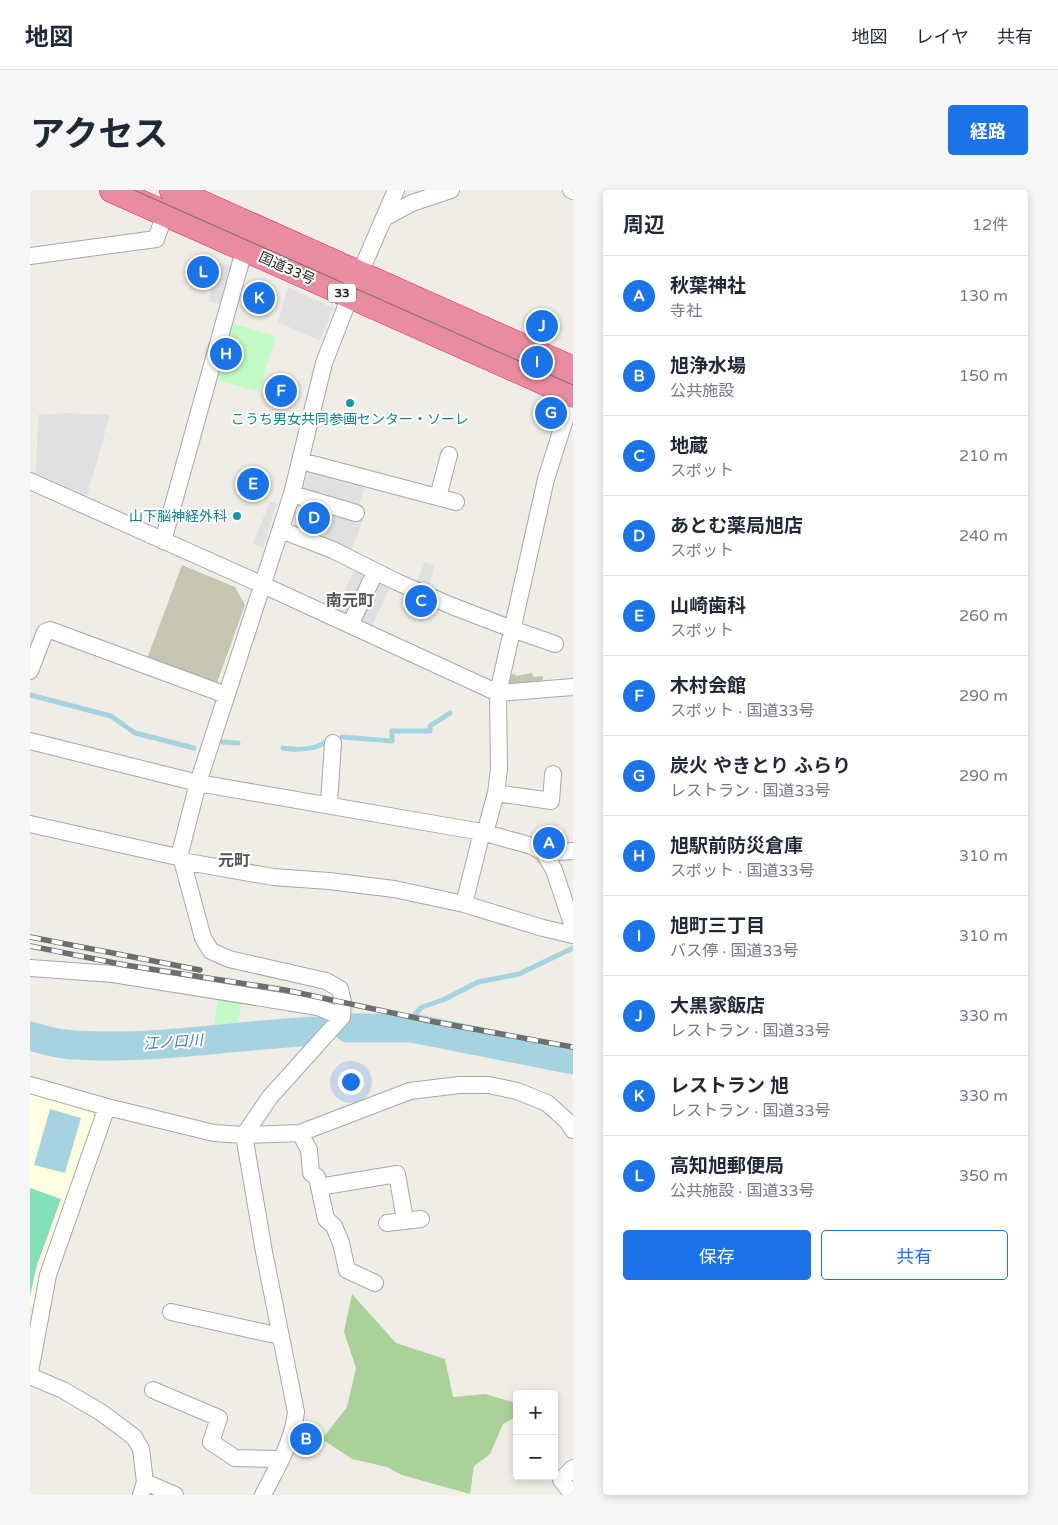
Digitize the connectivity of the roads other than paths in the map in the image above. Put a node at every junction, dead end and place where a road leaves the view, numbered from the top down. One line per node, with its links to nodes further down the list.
1 (112, 190): 4 (highway, 国道33号 / 33)
2 (396, 190): 5 (street)
3 (451, 190): 5 (street)
4 (170, 196): 6 (highway, 国道33号 / 33); 7 (highway, 国道33号 / 33); 8 (street)
5 (384, 218): 9 (street)
6 (252, 226): 7 (street); 9 (highway, 国道33号 / 33)
7 (244, 250): 9 (highway, 国道33号 / 33); 20 (street)
8 (30, 256)
9 (355, 285): 10 (highway, 国道33号 / 33); 11 (highway, 国道33号 / 33); 13 (street)
10 (573, 368)
11 (573, 394): 24 (street)
12 (449, 455): 16 (street)
13 (301, 461): 15 (street); 16 (street)
14 (30, 481): 20 (street)
15 (292, 494): 18 (street); 19 (street)
16 (438, 497): 17 (street)
17 (456, 502)
18 (356, 513)
19 (281, 530): 22 (street); 24 (street)
20 (163, 541): 22 (street)
21 (372, 579): 23 (street)
22 (264, 585): 23 (street); 29 (street)
23 (350, 625): 28 (street)
24 (512, 629): 25 (street); 28 (street)
25 (555, 644)
26 (30, 671): 29 (street)
27 (573, 687): 28 (street)
28 (498, 693): 34 (street)
29 (226, 695): 33 (street)
30 (30, 741): 33 (street)
31 (333, 743): 35 (street)
32 (553, 774): 34 (street)
33 (198, 783): 35 (street); 40 (street)
34 (496, 792): 37 (street)
35 (329, 804): 37 (street)
36 (30, 824): 40 (street)
37 (484, 832): 39 (street); 41 (street)
38 (573, 851): 39 (street)
39 (544, 853): 42 (street)
40 (182, 860): 41 (street); 45 (street)
41 (464, 904): 43 (street)
42 (573, 927)
43 (573, 934)
44 (30, 968): 45 (street)
45 (342, 1017): 50 (street)
46 (30, 1085): 47 (street)
47 (107, 1107): 50 (street); 56 (street)
48 (571, 1123): 49 (street)
49 (300, 1133): 50 (street); 51 (street)
50 (244, 1135): 55 (street)
51 (319, 1187): 52 (street); 53 (street)
52 (387, 1222)
53 (375, 1283)
54 (171, 1312): 55 (street)
55 (280, 1336): 58 (street)
56 (30, 1374): 60 (street)
57 (153, 1390): 58 (street)
58 (282, 1458): 62 (street)
59 (572, 1466): 63 (street)
60 (143, 1488): 61 (street)
61 (175, 1495)
62 (263, 1495)
63 (572, 1495)

